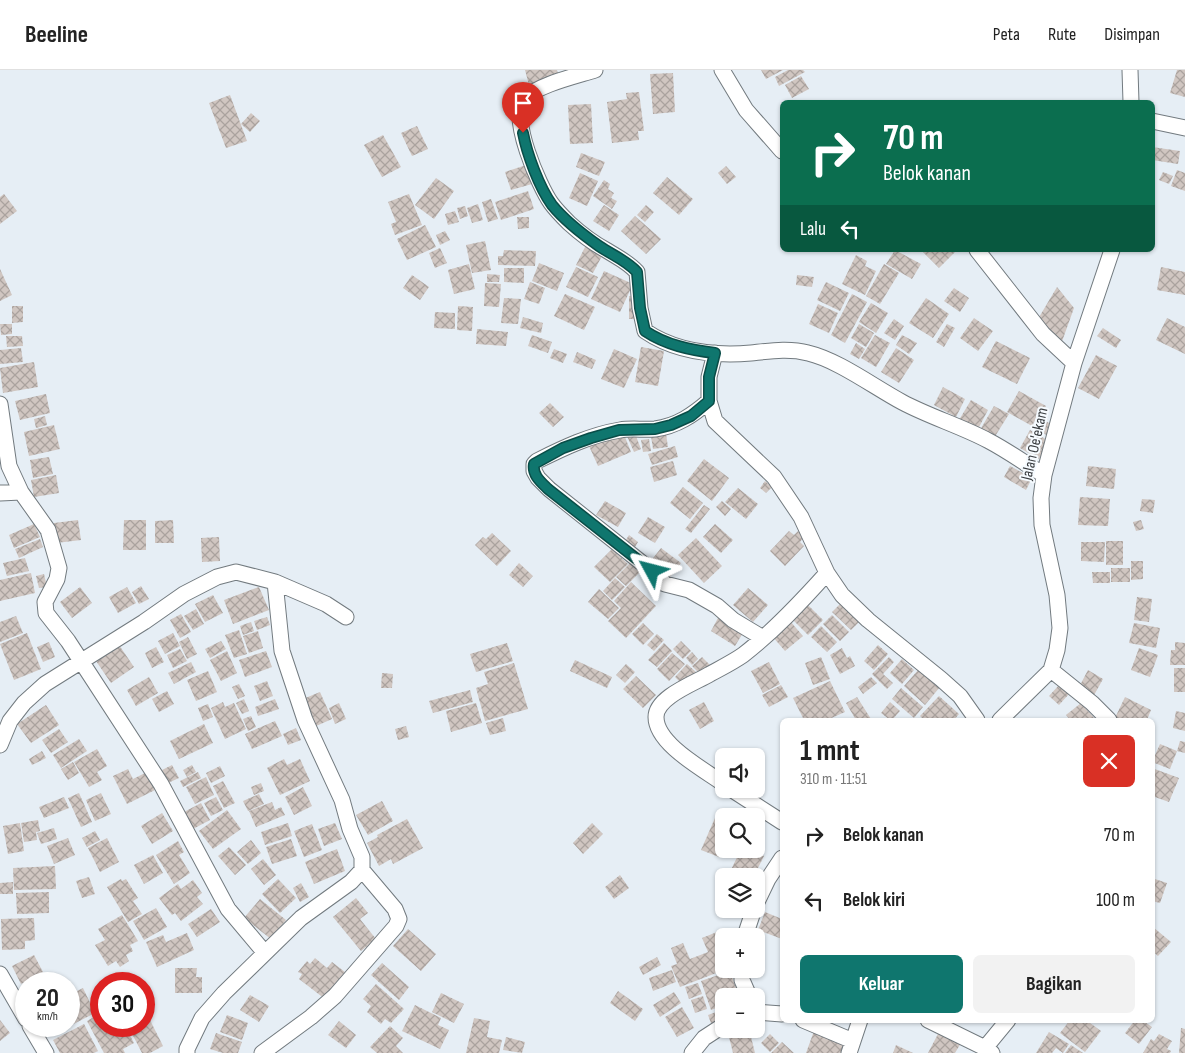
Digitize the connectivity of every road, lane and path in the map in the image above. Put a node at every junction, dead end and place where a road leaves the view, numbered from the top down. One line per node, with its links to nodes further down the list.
1 (595, 70): 10 (street)
2 (722, 70): 7 (street)
3 (1130, 70): 4 (street)
4 (1131, 100)
5 (1155, 122): 6 (street)
6 (1185, 128)
7 (780, 149)
8 (979, 252): 11 (street)
9 (1111, 252): 11 (street, Jalan Oe'ekam)
10 (715, 353): 12 (street); 14 (street)
11 (1074, 363): 14 (street, Jalan Oe'ekam)
12 (709, 401): 17 (street); 20 (street)
13 (0, 404): 15 (street)
14 (1044, 475): 22 (street, Jalan Oe'ekam)
15 (21, 492): 16 (street); 21 (street)
16 (0, 493)
17 (827, 573): 20 (street); 23 (street)
18 (275, 582): 19 (street); 21 (street); 31 (street)
19 (346, 617)
20 (763, 638): 27 (street)
21 (81, 661): 26 (street); 33 (street)
22 (1051, 670): 24 (street); 25 (street)
23 (976, 718)
24 (1002, 718)
25 (1107, 718)
26 (0, 745)
27 (715, 777)
28 (745, 798): 29 (street)
29 (780, 821)
30 (780, 861): 32 (street)
31 (362, 870): 33 (street); 48 (street)
32 (765, 885)
33 (265, 953): 47 (street)
34 (0, 974): 35 (street)
35 (15, 1000)
36 (765, 1013): 37 (street)
37 (780, 1014)
38 (808, 1023): 44 (street)
39 (859, 1023): 44 (street)
40 (934, 1023): 45 (street)
41 (1006, 1023): 45 (street)
42 (715, 1030): 49 (street)
43 (37, 1037): 46 (street)
44 (851, 1047)
45 (988, 1050)
46 (46, 1053)
47 (187, 1053)
48 (262, 1053)
49 (692, 1053)

